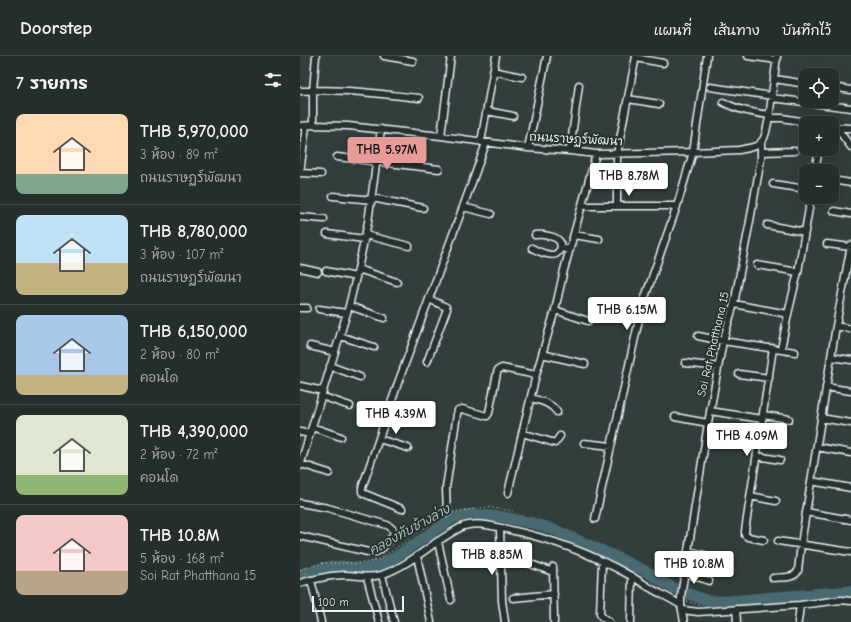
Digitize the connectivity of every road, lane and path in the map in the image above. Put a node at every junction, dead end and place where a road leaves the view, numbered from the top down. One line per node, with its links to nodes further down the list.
1 (316, 56): 19 (street)
2 (384, 56): 10 (street)
3 (451, 56): 38 (street)
4 (496, 56): 12 (street)
5 (548, 56): 42 (street)
6 (707, 56): 45 (street)
7 (748, 56): 9 (street)
8 (636, 57): 11 (street); 24 (street)
9 (777, 58): 14 (street)
10 (413, 61)
11 (663, 63)
12 (493, 71): 13 (street); 28 (street)
13 (522, 77)
14 (774, 79): 15 (street); 22 (street)
15 (799, 83)
16 (578, 85): 43 (street)
17 (710, 88): 22 (street)
18 (839, 88): 20 (street)
19 (313, 90): 21 (street); 23 (street); 32 (street)
20 (851, 90)
21 (300, 91)
22 (772, 97): 27 (street); 30 (street)
23 (418, 98)
24 (628, 99): 26 (street); 48 (street)
25 (723, 102): 30 (street)
26 (658, 104)
27 (851, 108)
28 (486, 111): 29 (street); 39 (street)
29 (513, 116)
30 (770, 116): 31 (street); 40 (street)
31 (799, 121)
32 (313, 125): 33 (street, ถนนราษฏร์พัฒนา); 36 (street, ถนนราษฏร์พัฒนา)
33 (303, 126): 52 (street)
34 (839, 127): 35 (street)
35 (851, 128)
36 (382, 129): 38 (street, ถนนราษฏร์พัฒนา); 50 (street)
37 (839, 133): 41 (street)
38 (441, 136): 39 (street, ถนนราษฏร์พัฒนา)
39 (483, 142): 42 (street, ถนนราษฏร์พัฒนา); 64 (street)
40 (761, 142): 45 (street, ถนนราษฏร์พัฒนา); 46 (street, Soi Rat Phatthana 15)
41 (851, 147)
42 (528, 148): 43 (street, ถนนราษฏร์พัฒนา)
43 (570, 151): 47 (street, ถนนราษฏร์พัฒนา)
44 (795, 151): 46 (street)
45 (693, 152): 48 (street, ถนนราษฏร์พัฒนา); 63 (street)
46 (761, 152): 95 (street, Soi Rat Phatthana 15)
47 (596, 154): 48 (street, ถนนราษฏร์พัฒนา); 61 (street)
48 (617, 154): 62 (street)
49 (337, 157): 50 (street)
50 (377, 161): 51 (street); 59 (street)
51 (439, 168)
52 (300, 173): 53 (street)
53 (321, 174)
54 (839, 181): 55 (street)
55 (851, 183)
56 (773, 184): 57 (street)
57 (799, 188)
58 (334, 196): 59 (street)
59 (372, 199): 65 (street); 78 (street)
60 (810, 204): 74 (street)
61 (582, 206): 62 (street); 77 (street)
62 (617, 206): 63 (street)
63 (677, 206): 150 (street)
64 (463, 207): 68 (street); 94 (street)
65 (423, 208)
66 (834, 211): 69 (street)
67 (300, 214): 70 (street)
68 (491, 214)
69 (851, 214)
70 (312, 215)
71 (300, 217): 72 (street)
72 (324, 220)
73 (767, 225): 74 (street)
74 (805, 232): 91 (street)
75 (327, 234): 78 (street)
76 (535, 235): 84 (street)
77 (574, 236): 79 (street); 85 (street)
78 (365, 237): 81 (street); 88 (street)
79 (599, 238)
80 (827, 244): 82 (street)
81 (409, 246)
82 (851, 246): 105 (street)
83 (532, 248): 84 (street)
84 (561, 248): 85 (street)
85 (570, 250): 100 (street)
86 (757, 265): 91 (street)
87 (300, 268): 90 (street)
88 (358, 269): 92 (street); 93 (street)
89 (326, 271): 92 (street)
90 (318, 272)
91 (798, 272): 102 (street)
92 (356, 277): 96 (street)
93 (397, 282)
94 (429, 299): 119 (street); 148 (street)
95 (734, 304): 102 (street); 109 (street, Soi Rat Phatthana 15)
96 (348, 306): 101 (street); 103 (street)
97 (300, 308): 98 (street)
98 (307, 308)
99 (319, 309): 101 (street)
100 (555, 310): 104 (street); 116 (street)
101 (346, 313): 107 (street)
102 (788, 314): 113 (street)
103 (384, 318)
104 (588, 321)
105 (836, 326): 106 (street); 117 (street)
106 (851, 329)
107 (340, 336): 111 (street); 114 (street)
108 (698, 336): 109 (street)
109 (723, 341): 112 (street); 123 (street, Soi Rat Phatthana 15)
110 (310, 346): 114 (street)
111 (374, 347)
112 (773, 348): 113 (street); 127 (street)
113 (781, 349): 115 (street)
114 (335, 352): 122 (street)
115 (795, 352)
116 (542, 354): 121 (street); 125 (street)
117 (831, 357): 118 (street); 129 (street)
118 (851, 360)
119 (427, 362)
120 (685, 363): 123 (street)
121 (585, 364)
122 (330, 366): 126 (street); 131 (street)
123 (718, 367): 134 (street, Soi Rat Phatthana 15)
124 (738, 374): 127 (street)
125 (536, 375): 132 (street); 167 (street)
126 (360, 377)
127 (769, 378): 137 (street)
128 (301, 386): 131 (street)
129 (826, 387): 130 (street); 138 (street)
130 (851, 391)
131 (322, 394): 133 (street); 142 (street)
132 (531, 398): 135 (street); 144 (street)
133 (350, 406)
134 (710, 411): 137 (street); 140 (street, Soi Rat Phatthana 15)
135 (557, 412)
136 (674, 417): 140 (street)
137 (763, 417): 139 (street); 154 (street)
138 (821, 418): 141 (street); 151 (street)
139 (789, 419)
140 (708, 423): 176 (street, Soi Rat Phatthana 15)
141 (851, 423)
142 (312, 428): 145 (street); 147 (street)
143 (300, 432): 145 (street)
144 (522, 433): 146 (street); 160 (street)
145 (310, 434): 156 (street)
146 (560, 436)
147 (341, 437)
148 (379, 439): 152 (street); 164 (street)
149 (584, 443): 150 (street)
150 (611, 446): 168 (street)
151 (817, 447): 153 (street); 158 (street)
152 (408, 448)
153 (851, 453)
154 (757, 456): 155 (street); 161 (street)
155 (780, 460)
156 (300, 465): 157 (street)
157 (329, 473)
158 (811, 481): 159 (street); 166 (street)
159 (851, 488)
160 (508, 493)
161 (750, 496): 162 (street); 172 (street)
162 (776, 501)
163 (300, 503): 171 (street)
164 (402, 509)
165 (513, 511): 167 (path)
166 (806, 512): 169 (street); 175 (street)
167 (447, 513): 182 (path)
168 (595, 519)
169 (851, 520)
170 (500, 528): 174 (street); 181 (street); 204 (street)
171 (300, 536)
172 (764, 540)
173 (778, 541): 175 (street)
174 (438, 542): 178 (street); 194 (street)
175 (801, 544): 177 (street); 188 (street)
176 (688, 551): 180 (street); 184 (street, Soi Rat Phatthana 15)
177 (851, 552)
178 (417, 556): 185 (street); 203 (street)
179 (514, 558): 192 (street)
180 (717, 558)
181 (602, 562): 186 (street); 206 (street)
182 (305, 568): 183 (path); 189 (path)
183 (300, 570)
184 (684, 572): 190 (street); 196 (street, Soi Rat Phatthana 15)
185 (382, 574): 187 (street); 202 (street)
186 (632, 576): 196 (street); 207 (street)
187 (367, 577): 189 (street); 201 (street)
188 (773, 578)
189 (309, 579): 191 (street); 200 (street)
190 (709, 581)
191 (300, 583)
192 (554, 594): 193 (street); 205 (street)
193 (512, 598)
194 (451, 600)
195 (851, 601): 197 (street)
196 (681, 602): 198 (path); 199 (street); 208 (street, Soi Rat Phatthana 15)
197 (800, 605): 199 (street); 210 (street)
198 (699, 606)
199 (736, 609): 209 (street)
200 (321, 622)
201 (378, 622)
202 (394, 622)
203 (432, 622)
204 (505, 622)
205 (554, 622)
206 (609, 622)
207 (631, 622)
208 (684, 622)
209 (737, 622)
210 (798, 622)

